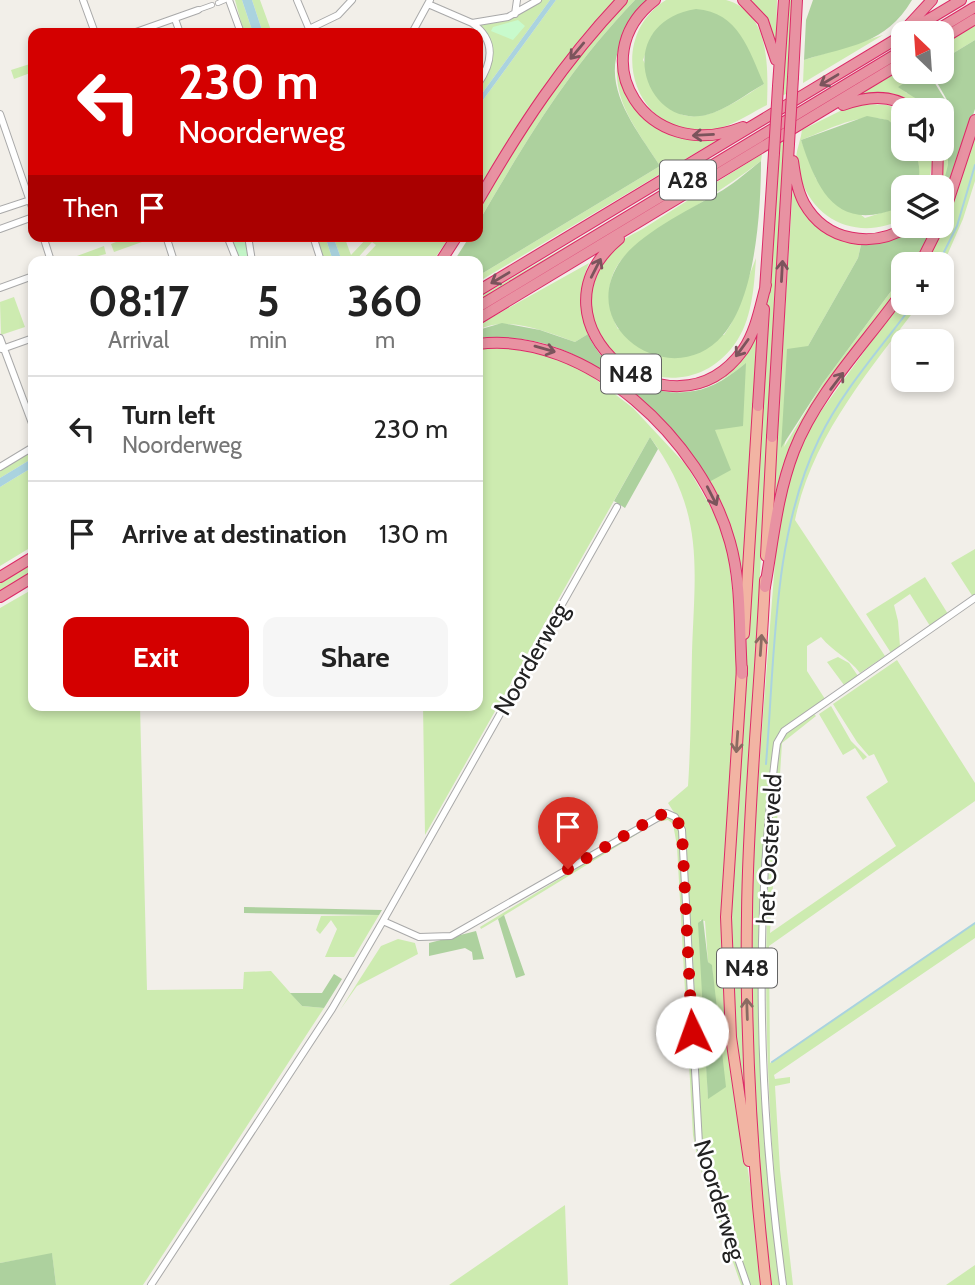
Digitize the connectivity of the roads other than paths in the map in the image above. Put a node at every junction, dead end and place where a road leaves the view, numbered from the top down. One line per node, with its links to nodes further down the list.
1 (83, 0): 23 (street)
2 (227, 0): 16 (street); 26 (street)
3 (297, 0): 27 (street)
4 (352, 0): 28 (street)
5 (517, 0): 17 (street)
6 (538, 0): 17 (street)
7 (622, 0): 47 (highway, one-way to 47)
8 (655, 0): 42 (highway, A28, one-way to 8)
9 (743, 0): 38 (highway)
10 (783, 0): 38 (highway)
11 (797, 0): 45 (highway, bridge)
12 (932, 0): 34 (highway, A28)
13 (961, 0): 20 (highway)
14 (429, 2): 22 (street); 29 (street)
15 (975, 7): 21 (highway)
16 (198, 10): 18 (street)
17 (515, 14): 22 (street)
18 (175, 19): 24 (street); 25 (street)
19 (975, 19): 31 (highway)
20 (926, 21)
21 (952, 21)
22 (472, 23): 30 (street)
23 (93, 28)
24 (158, 28)
25 (178, 28)
26 (239, 28)
27 (309, 28)
28 (315, 28)
29 (415, 28)
30 (477, 28)
31 (954, 32)
32 (483, 33): 37 (street)
33 (891, 42): 34 (highway)
34 (887, 44): 42 (highway, A28, one-way to 42)
35 (891, 62): 59 (highway, A28)
36 (891, 63): 40 (highway)
37 (483, 76)
38 (779, 80): 56 (highway, N48, bridge)
39 (891, 99): 40 (highway, A28)
40 (820, 113): 51 (highway, A28)
41 (0, 114): 44 (street)
42 (768, 117): 58 (highway, A28, one-way to 58)
43 (975, 120): 46 (highway)
44 (4, 137): 48 (street)
45 (789, 144): 54 (highway); 73 (highway, N48, one-way to 45)
46 (954, 184)
47 (483, 193)
48 (28, 195)
49 (28, 201): 50 (street)
50 (0, 210)
51 (645, 218): 56 (highway, N48, one-way to 51); 61 (highway, A28)
52 (28, 219): 53 (street)
53 (0, 229)
54 (891, 235)
55 (28, 278): 57 (street)
56 (766, 285): 76 (highway, N48)
57 (0, 288)
58 (483, 288)
59 (483, 304)
60 (891, 307): 73 (highway, N48, one-way to 60)
61 (483, 316)
62 (0, 338): 65 (street)
63 (28, 340): 65 (street)
64 (483, 344): 76 (highway, one-way to 76)
65 (2, 349): 66 (street)
66 (28, 414)
67 (28, 450): 68 (street)
68 (0, 467)
69 (618, 507): 77 (street, Noorderweg)
70 (28, 560): 71 (highway)
71 (0, 577)
72 (28, 580): 74 (highway)
73 (765, 587): 78 (highway, N48, one-way to 73)
74 (0, 597)
75 (975, 598): 82 (street, het Oosterveld)
76 (742, 674): 78 (highway, N48, one-way to 78)
77 (383, 921): 79 (street, Noorderweg); 80 (street, Noorderweg)
78 (755, 1187): 81 (highway, N48)
79 (151, 1285)
80 (747, 1285)
81 (766, 1285)
82 (783, 1285)

